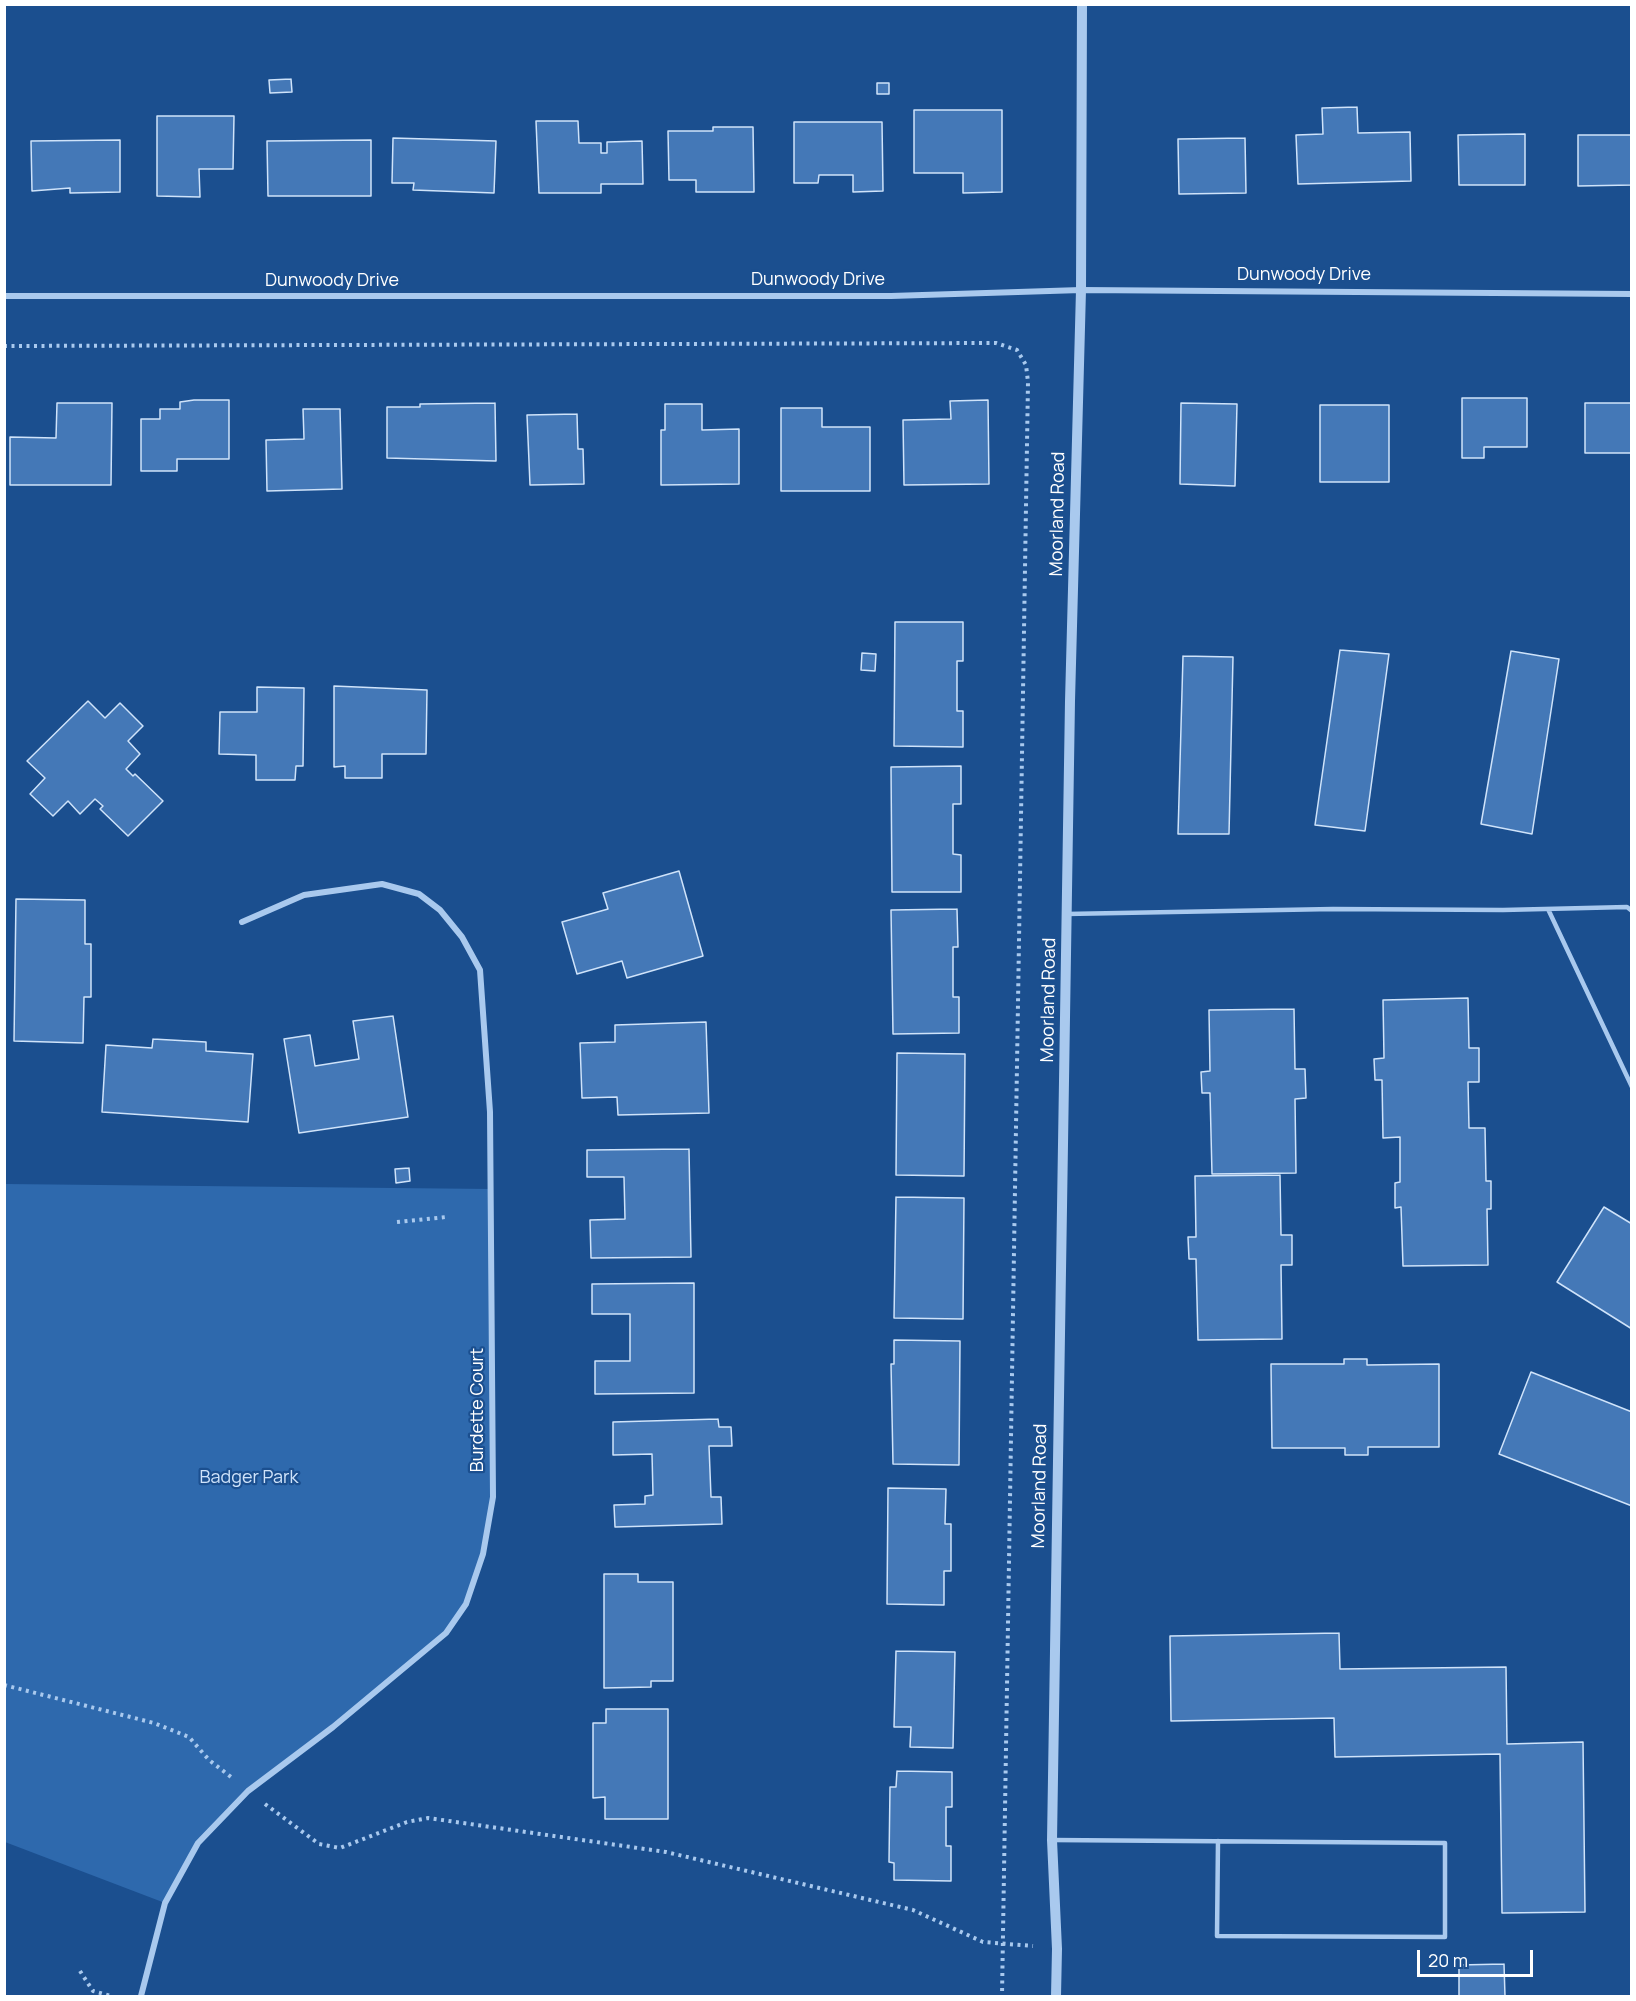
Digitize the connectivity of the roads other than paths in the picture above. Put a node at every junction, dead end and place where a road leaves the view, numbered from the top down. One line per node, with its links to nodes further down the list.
1 (1082, 4): 2 (street, Moorland Road)
2 (1081, 290): 3 (street, Dunwoody Drive); 4 (street, Dunwoody Drive); 7 (street, Moorland Road)
3 (1632, 294)
4 (4, 296)
5 (1548, 909): 6 (lane); 7 (lane); 9 (lane)
6 (1632, 910)
7 (1066, 914): 10 (street, Moorland Road)
8 (242, 922): 12 (street, Burdette Court)
9 (1632, 1087)
10 (1052, 1840): 11 (lane); 13 (street, Moorland Road)
11 (1218, 1841): 11 (lane)
12 (141, 1996)
13 (1056, 1996)

